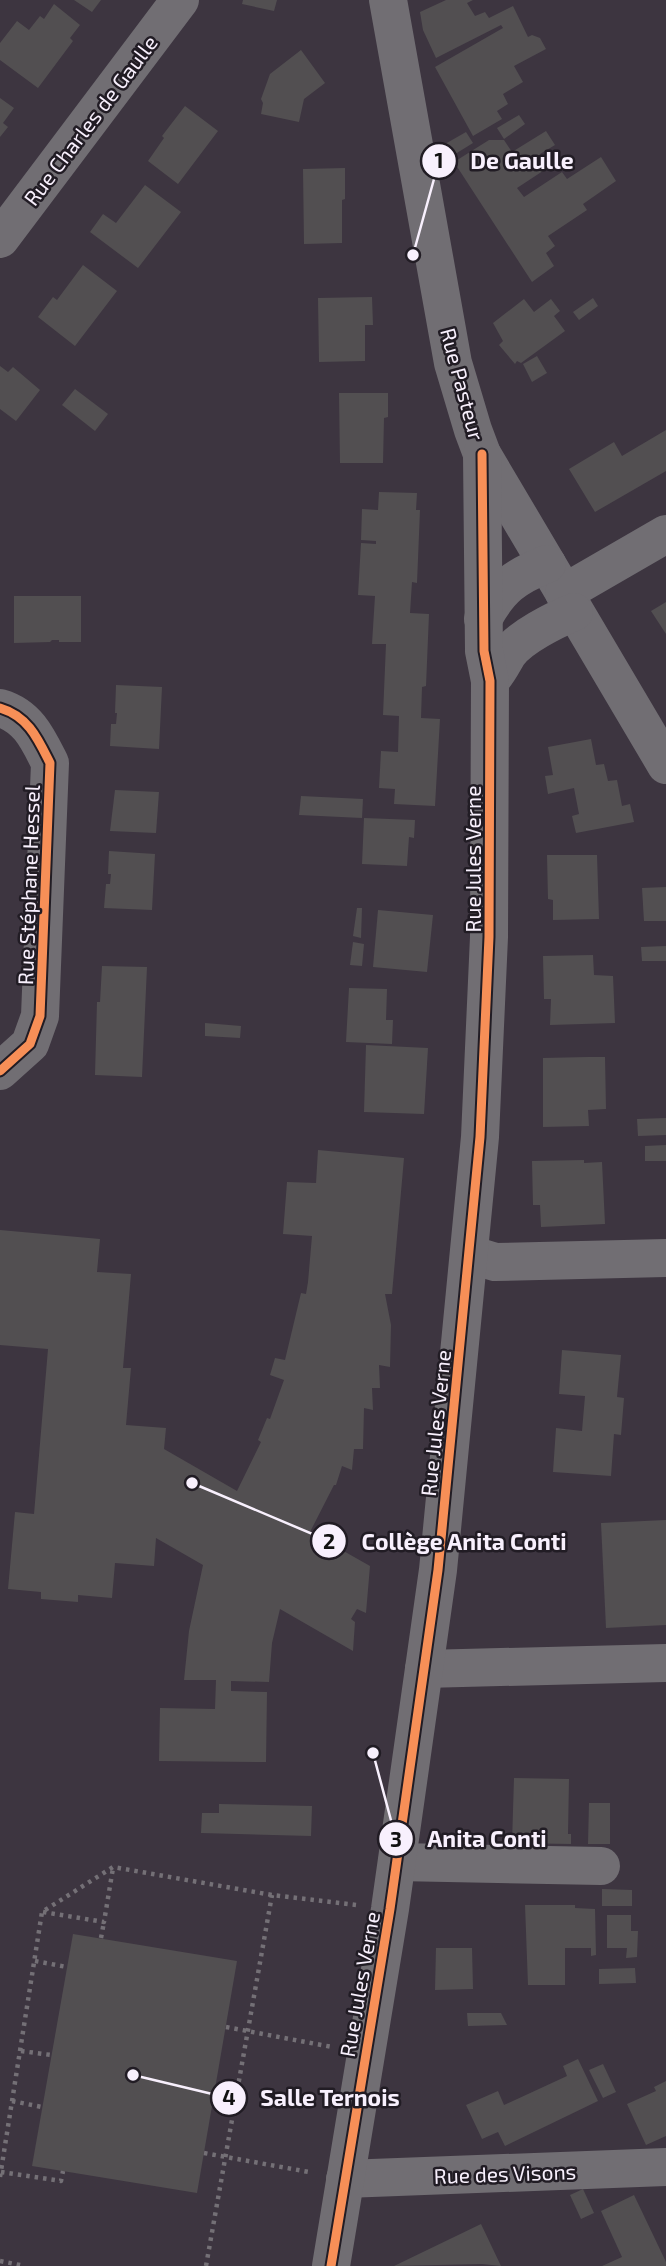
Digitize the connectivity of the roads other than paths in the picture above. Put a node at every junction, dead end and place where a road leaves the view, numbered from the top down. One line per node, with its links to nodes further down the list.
1 (180, 0): 3 (street, Rue Charles de Gaulle)
2 (388, 0): 4 (street, Rue Pasteur)
3 (0, 239)
4 (482, 454): 6 (street, Rue Pasteur); 7 (street, Rue Jules Verne)
5 (666, 534): 6 (street)
6 (562, 590): 7 (street); 8 (street); 10 (street, Rue Pasteur)
7 (483, 619): 8 (street, Rue Jules Verne)
8 (490, 681): 12 (street, Rue Jules Verne)
9 (0, 708): 11 (street, Rue Stéphane Hessel)
10 (666, 765)
11 (0, 1071)
12 (469, 1254): 13 (street); 15 (street, Rue Jules Verne)
13 (666, 1258)
14 (666, 1664): 15 (street)
15 (424, 1669): 16 (street, Rue Jules Verne)
16 (397, 1862): 17 (street); 19 (street, Rue Jules Verne)
17 (601, 1866)
18 (666, 2167): 19 (street, Rue des Visons)
19 (345, 2179): 20 (street, Rue Jules Verne)
20 (331, 2266)

